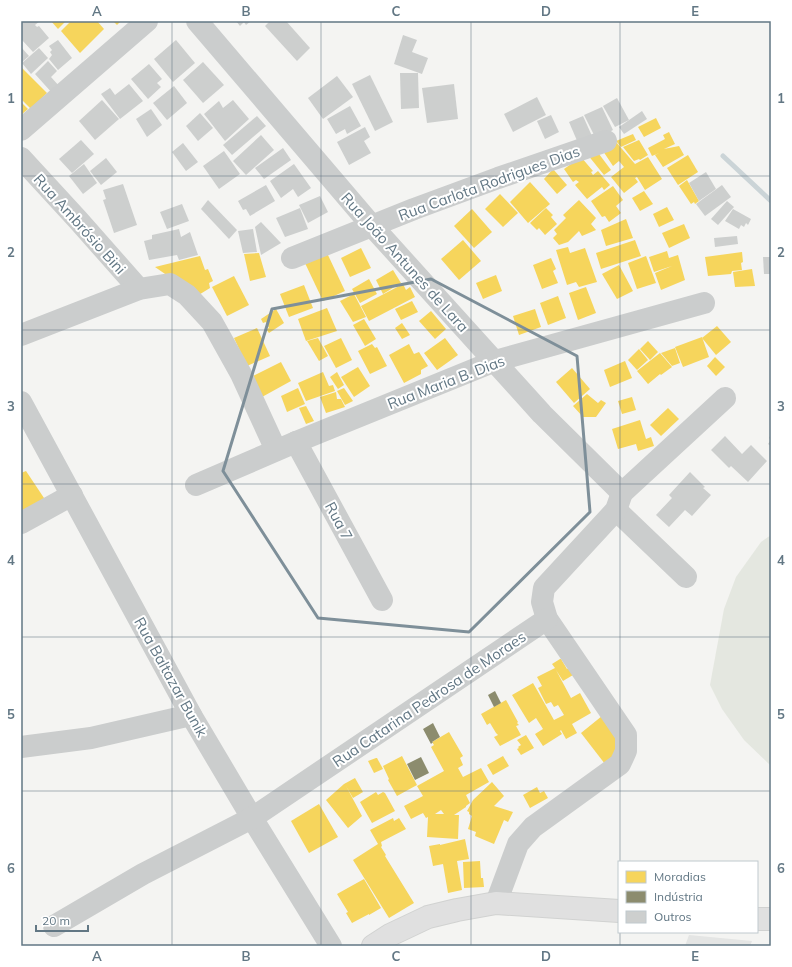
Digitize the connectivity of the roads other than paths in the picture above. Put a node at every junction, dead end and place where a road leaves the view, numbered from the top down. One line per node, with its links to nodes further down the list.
1 (147, 21): 3 (street)
2 (197, 21): 6 (street, Rua João Antunes de Lara)
3 (21, 130)
4 (606, 141): 6 (street, Rua Carlota Rodrigues Dias)
5 (21, 158): 8 (street, Rua Ambrósio Bini)
6 (372, 226): 7 (street, Rua Carlota Rodrigues Dias); 11 (street, Rua João Antunes de Lara)
7 (292, 258)
8 (140, 289): 10 (street); 15 (street)
9 (704, 303): 11 (street, Rua Maria B. Dias)
10 (21, 336)
11 (495, 362): 14 (street, Rua Maria B. Dias); 18 (street, Rua João Antunes de Lara)
12 (725, 398): 18 (street)
13 (21, 402): 17 (street, Rua Baltazar Bunik)
14 (296, 442): 15 (street, Rua Maria B. Dias); 21 (street, Rua 7)
15 (276, 450): 16 (street, Rua Maria B. Dias)
16 (196, 485)
17 (72, 495): 19 (street); 23 (street, Rua Baltazar Bunik)
18 (619, 502): 20 (street, Rua João Antunes de Lara); 22 (street)
19 (21, 523)
20 (686, 577)
21 (382, 600)
22 (547, 619): 25 (street, Rua Catarina Pedrosa de Moraes); 26 (street)
23 (191, 715): 24 (street); 25 (street, Rua Baltazar Bunik)
24 (21, 747)
25 (252, 818): 30 (street, Rua Catarina Pedrosa de Moraes); 31 (street, Rua Baltazar Bunik)
26 (496, 903): 27 (main road); 32 (main road)
27 (618, 911)
28 (758, 919): 29 (main road)
29 (771, 919)
30 (54, 926)
31 (331, 946)
32 (373, 946)

